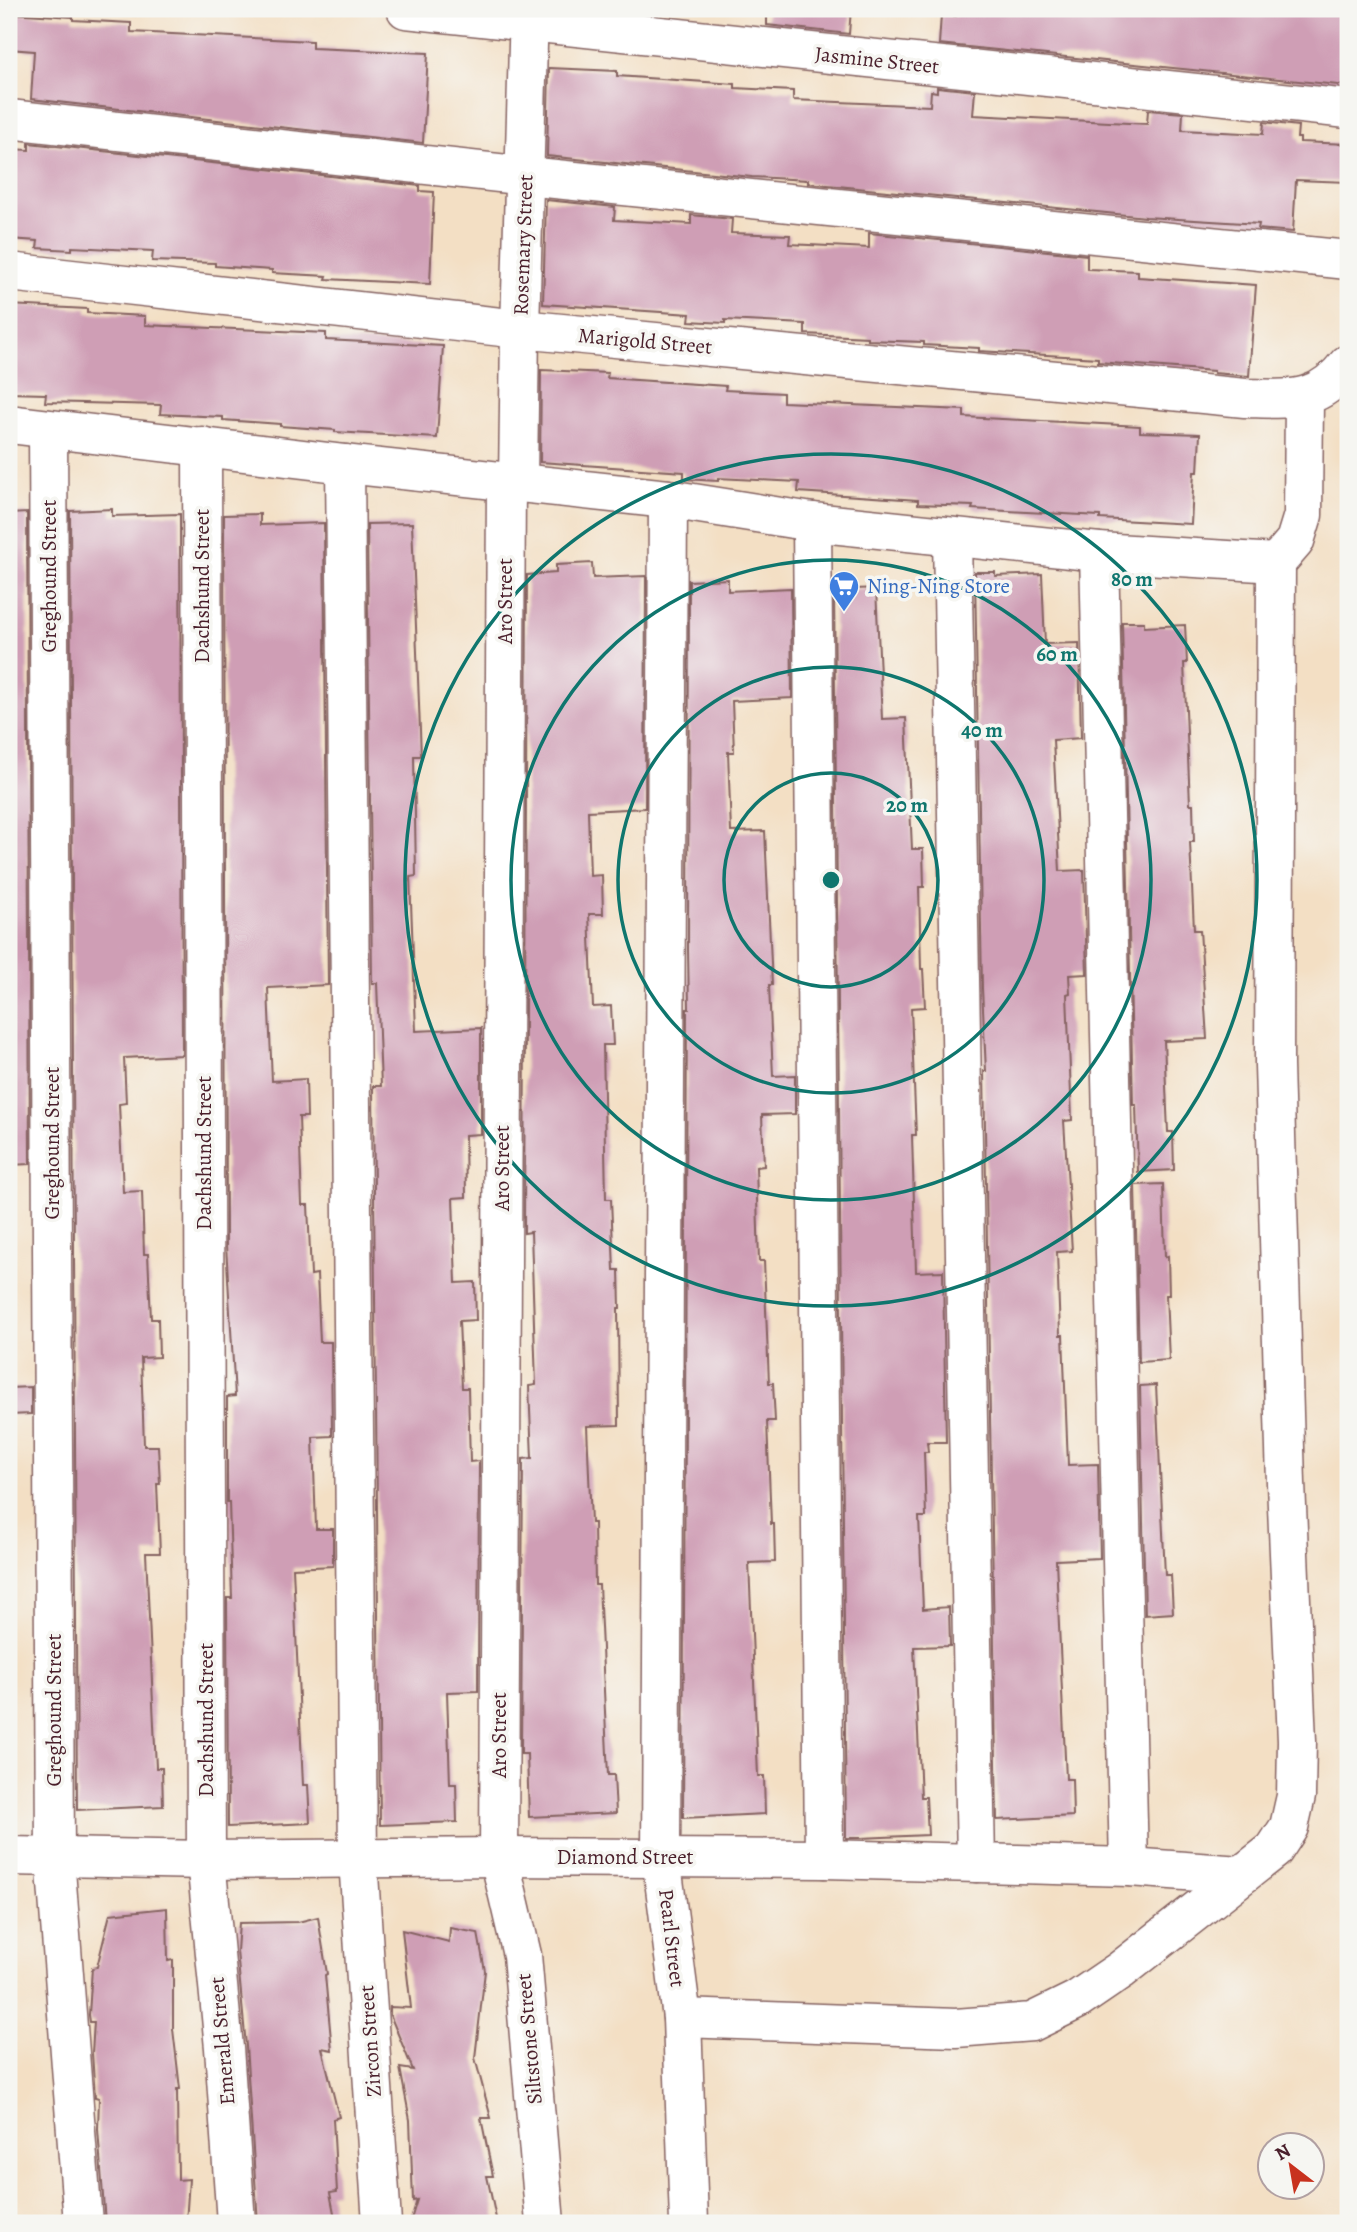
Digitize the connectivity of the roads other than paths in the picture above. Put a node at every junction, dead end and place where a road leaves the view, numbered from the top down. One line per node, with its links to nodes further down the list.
1 (405, 9): 2 (street, Jasmine Street)
2 (529, 16): 3 (street, Jasmine Street); 5 (street, Rosemary Street)
3 (1348, 109)
4 (9, 119): 5 (street)
5 (526, 176): 6 (street); 8 (street, Rosemary Street)
6 (1348, 260)
7 (9, 272): 8 (street, Marigold Street)
8 (520, 329): 10 (street, Marigold Street); 15 (street, Rosemary Street)
9 (1348, 364): 10 (street)
10 (1293, 398): 20 (street)
11 (9, 424): 12 (street)
12 (48, 429): 13 (street); 22 (street, Greghound Street)
13 (201, 446): 14 (street); 27 (street, Dachshund Street)
14 (345, 464): 15 (street); 25 (street, Zircon Street)
15 (512, 481): 16 (street); 23 (street, Aro Street)
16 (668, 499): 17 (street); 24 (street, Pearl Street)
17 (812, 522): 18 (street); 26 (street)
18 (952, 537): 19 (street); 28 (street)
19 (1099, 552): 20 (street); 29 (street)
20 (1276, 563): 30 (street)
21 (9, 1856): 22 (street, Diamond Street)
22 (55, 1857): 27 (street, Diamond Street); 32 (street, Greghound Street)
23 (499, 1857): 24 (street, Diamond Street); 25 (street, Diamond Street); 35 (street, Siltstone Street)
24 (661, 1857): 26 (street, Diamond Street); 31 (street, Pearl Street)
25 (358, 1859): 27 (street, Diamond Street); 34 (street, Zircon Street)
26 (824, 1859): 28 (street, Diamond Street)
27 (206, 1860): 33 (street, Emerald Street)
28 (976, 1863): 29 (street, Diamond Street)
29 (1129, 1867): 30 (street, Diamond Street)
30 (1241, 1875): 31 (street)
31 (682, 2018): 36 (street, Pearl Street)
32 (83, 2223)
33 (236, 2223)
34 (382, 2223)
35 (545, 2223)
36 (689, 2223)

